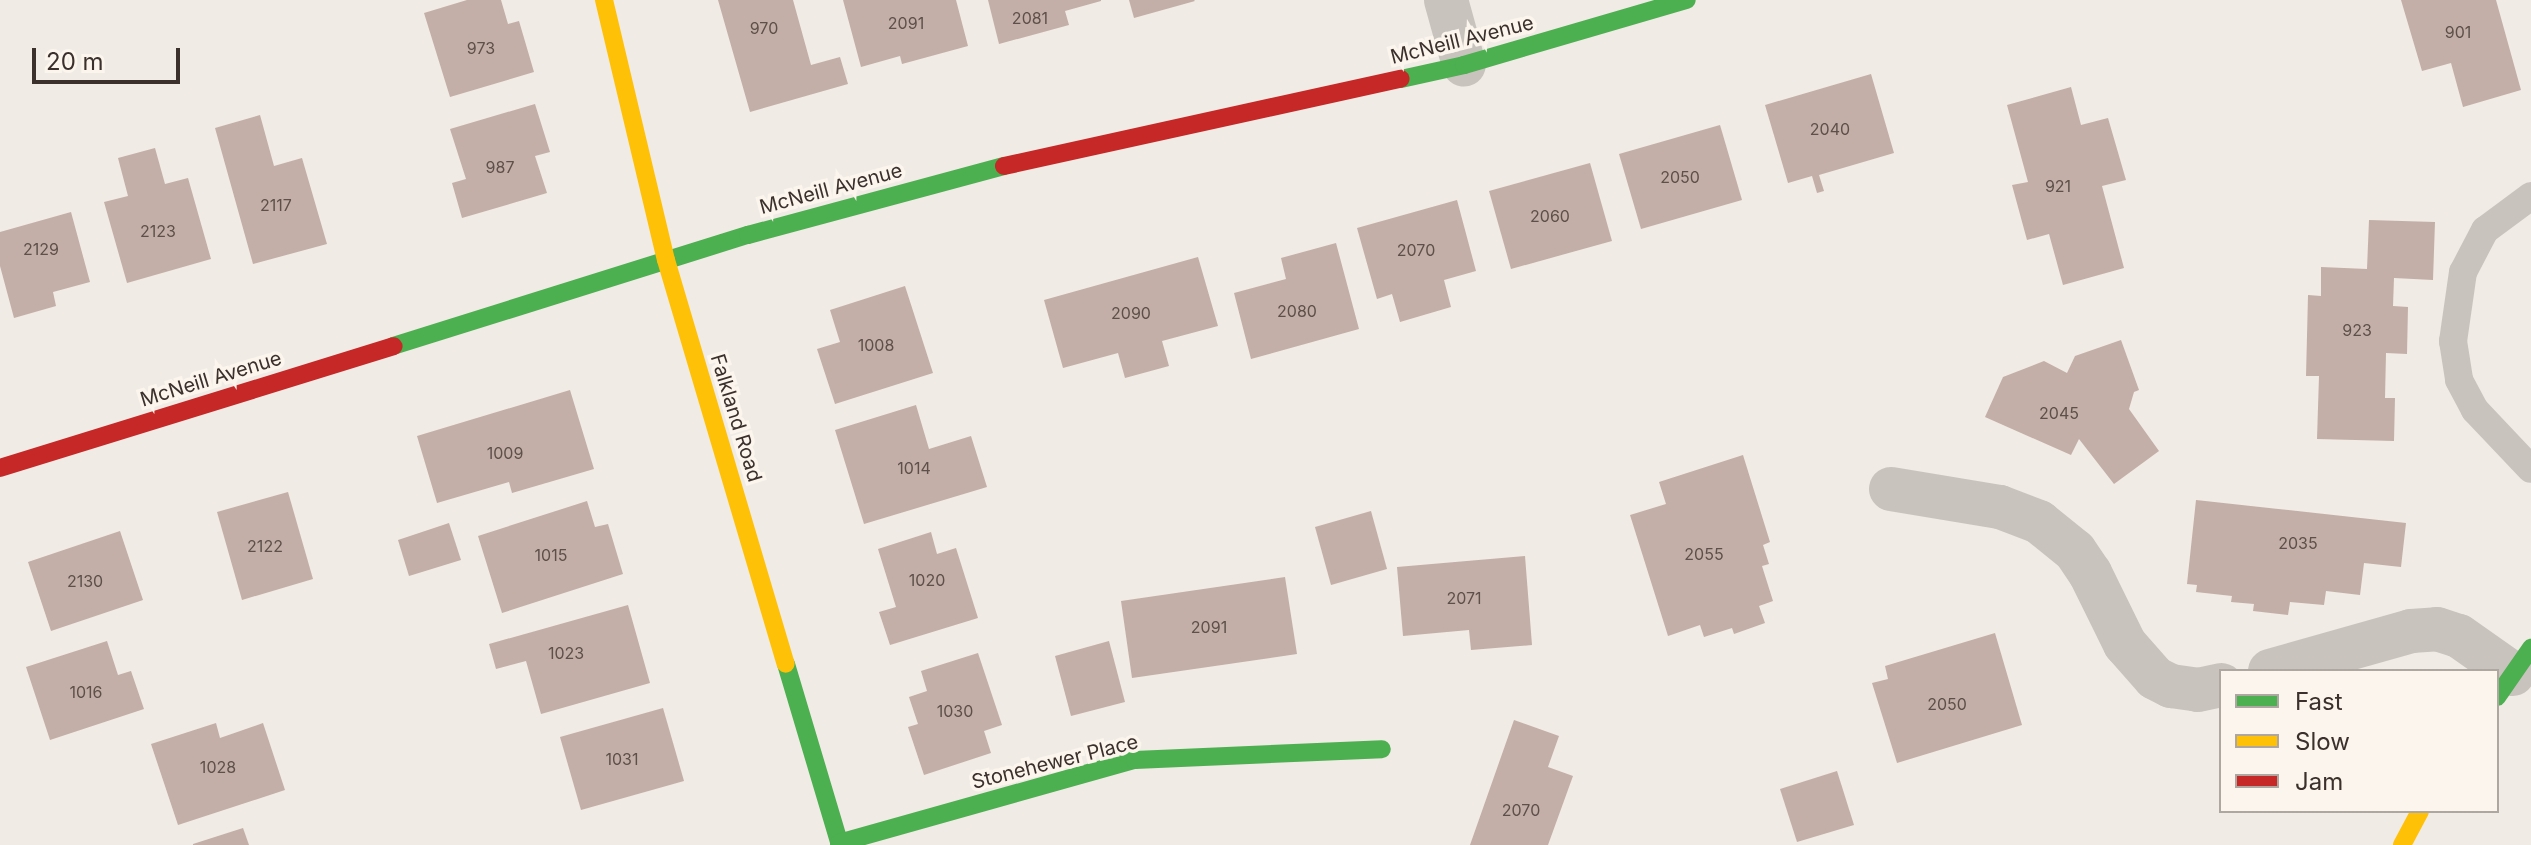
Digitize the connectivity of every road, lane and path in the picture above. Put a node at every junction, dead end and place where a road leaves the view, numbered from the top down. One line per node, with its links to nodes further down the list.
1 (604, 0): 6 (street, Falkland Road)
2 (1446, 0): 4 (street)
3 (1687, 0): 4 (street, McNeill Avenue)
4 (1464, 65): 6 (street, McNeill Avenue)
5 (2531, 196): 8 (lane)
6 (666, 260): 7 (street, McNeill Avenue); 15 (street, Falkland Road)
7 (0, 468)
8 (2531, 469)
9 (1891, 489): 12 (street)
10 (2277, 669): 11 (street)
11 (2514, 673)
12 (2219, 685)
13 (1382, 749): 15 (street, Stonehewer Place)
14 (2419, 813): 16 (street)
15 (839, 844)
16 (2402, 845)

